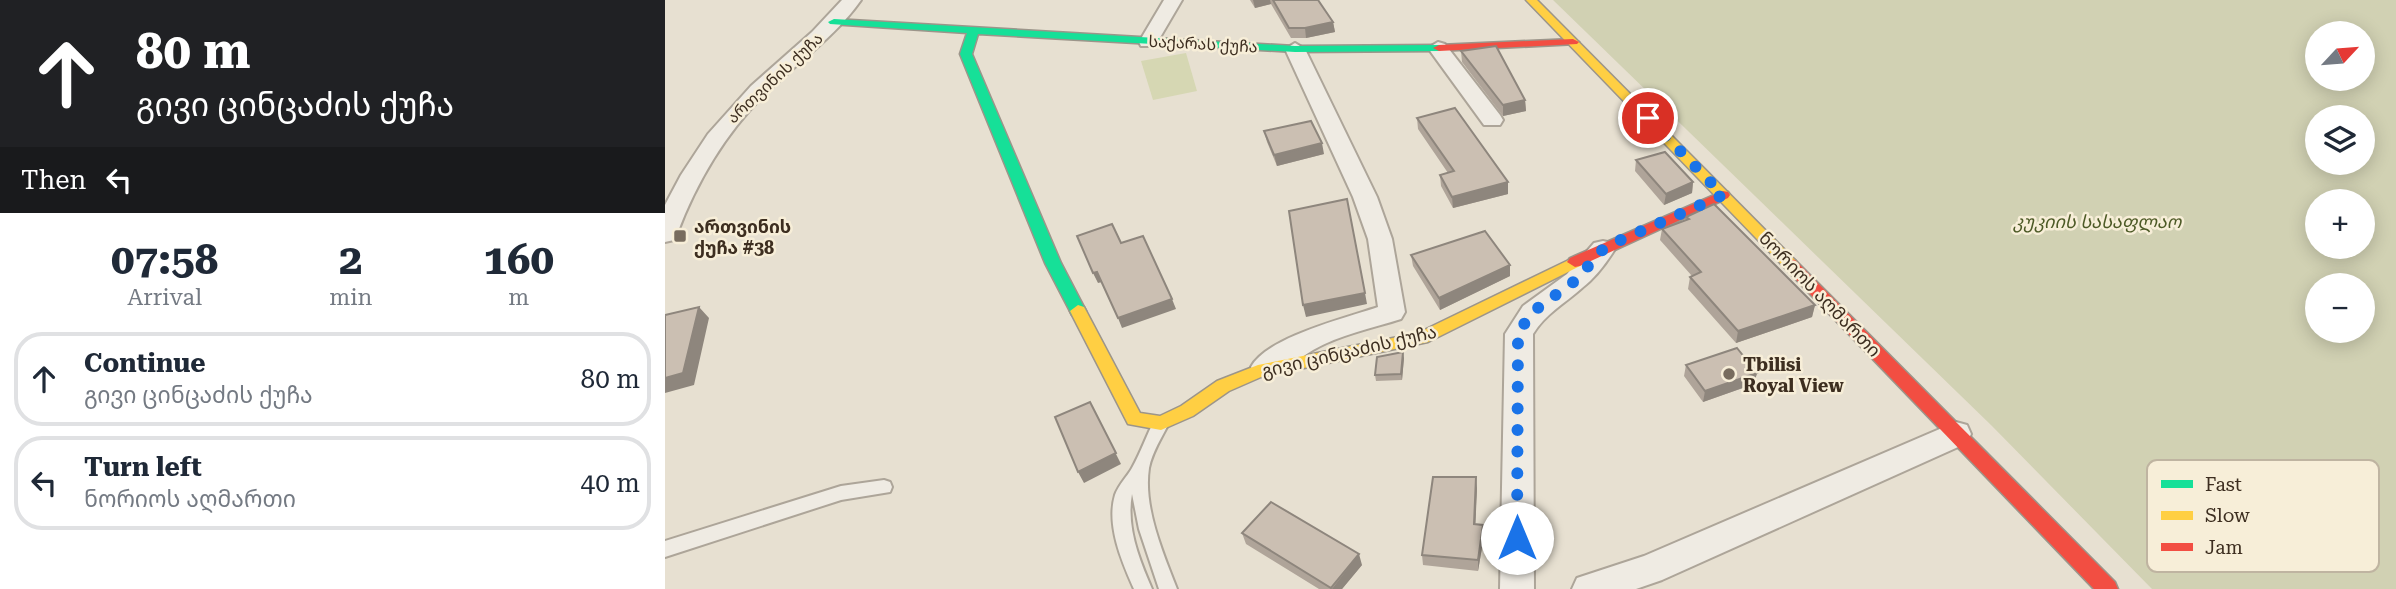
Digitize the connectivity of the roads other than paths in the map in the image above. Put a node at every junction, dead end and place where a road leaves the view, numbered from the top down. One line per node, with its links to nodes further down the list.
1 (852, 0): 4 (street, ართვინის ქუჩა)
2 (1173, 0): 6 (street)
3 (1531, 0): 7 (street, ნორიოს აღმართი)
4 (834, 22): 5 (street, საქარას ქუჩა); 12 (street, ართვინის ქუჩა)
5 (974, 30): 6 (street, საქარას ქუჩა); 15 (street)
6 (1148, 42): 9 (street, საქარას ქუჩა)
7 (1573, 42): 8 (street, საქარას ქუჩა); 11 (street, ნორიოს აღმართი)
8 (1438, 48): 9 (street, საქარას ქუჩა); 10 (street)
9 (1295, 49): 14 (street)
10 (1492, 120)
11 (1723, 195): 13 (street, გივი ცინცაძის ქუჩა); 16 (street, ნორიოს აღმართი)
12 (665, 234)
13 (1605, 247): 14 (street, გივი ცინცაძის ქუჩა); 22 (street)
14 (1258, 371): 15 (street, გივი ცინცაძის ქუჩა)
15 (1161, 423): 17 (lane)
16 (1956, 435): 23 (street); 24 (street, ნორიოს აღმართი)
17 (1141, 468): 20 (lane); 21 (lane)
18 (884, 487): 19 (lane)
19 (665, 549)
20 (1143, 589)
21 (1168, 589)
22 (1517, 589)
23 (1589, 589)
24 (2108, 589)

